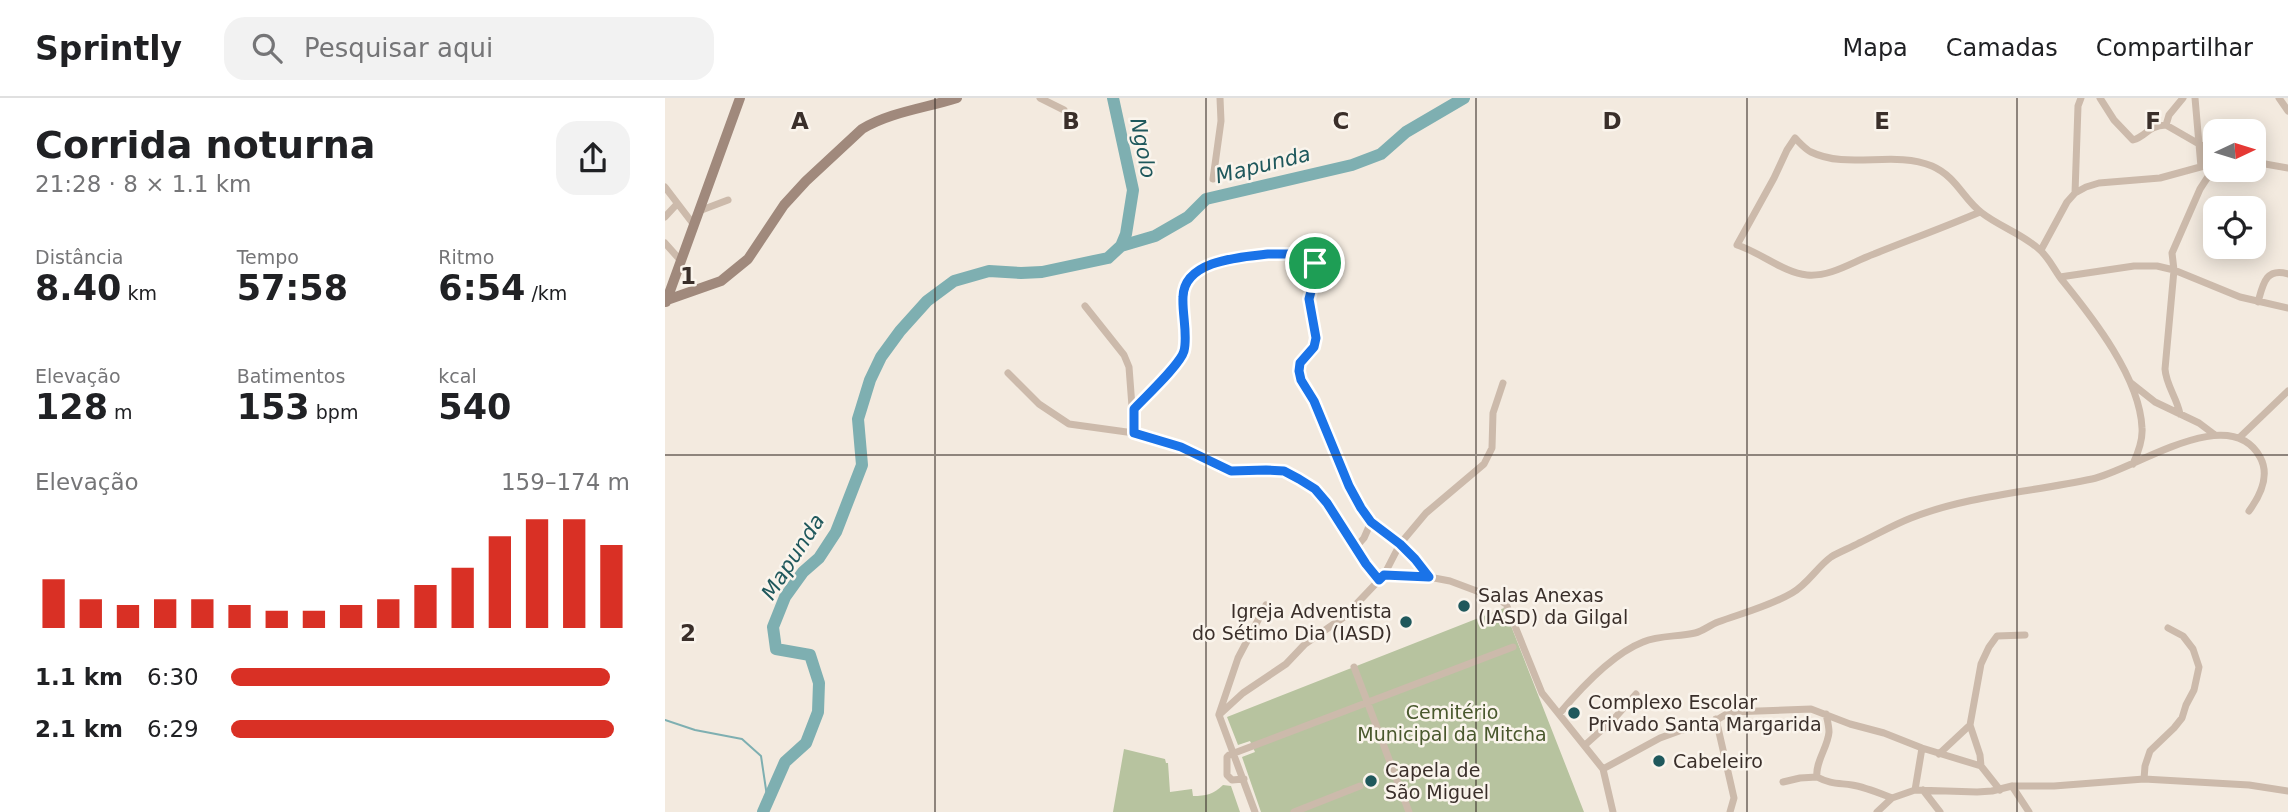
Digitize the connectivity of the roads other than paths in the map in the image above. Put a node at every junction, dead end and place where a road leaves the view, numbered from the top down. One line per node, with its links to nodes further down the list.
1 (740, 98): 25 (street)
2 (957, 98): 10 (street)
3 (1039, 98): 11 (street)
4 (1220, 98): 19 (street)
5 (2081, 98): 22 (street)
6 (2100, 98): 13 (street)
7 (2183, 98): 13 (street)
8 (2195, 98): 14 (street)
9 (2279, 98): 12 (street)
10 (937, 101): 38 (street)
11 (1064, 110)
12 (2288, 111)
13 (2166, 125): 14 (street)
14 (2199, 144): 15 (street); 17 (street)
15 (2203, 146)
16 (2266, 164): 18 (street)
17 (2201, 167): 22 (street)
18 (2288, 168)
19 (1213, 179)
20 (2204, 182): 31 (street)
21 (665, 187): 24 (street)
22 (2075, 193): 30 (street)
23 (728, 200): 25 (street)
24 (677, 204): 27 (street); 28 (street)
25 (699, 211): 28 (street)
26 (1980, 212): 26 (street); 30 (street)
27 (665, 217)
28 (694, 225): 32 (street)
29 (665, 243): 32 (street)
30 (2041, 250): 36 (street)
31 (2172, 253): 33 (street); 34 (street)
32 (681, 261): 38 (street)
33 (2157, 266): 34 (street); 36 (street)
34 (2174, 270): 37 (street); 46 (street)
35 (2288, 274): 37 (street)
36 (2060, 277): 42 (street)
37 (2258, 302): 40 (street)
38 (666, 303)
39 (1084, 306): 45 (street)
40 (2288, 308)
41 (1008, 373): 47 (street)
42 (2130, 382): 46 (street); 50 (street)
43 (1503, 383): 53 (street)
44 (2287, 393): 49 (street)
45 (1134, 409): 47 (street); 52 (street)
46 (2179, 414): 48 (street)
47 (1134, 433): 54 (street)
48 (2217, 436): 49 (street); 50 (street)
49 (2239, 438): 51 (street)
50 (2133, 464): 64 (street)
51 (2249, 511)
52 (1371, 522): 53 (street); 54 (street)
53 (1400, 544): 55 (street); 56 (street)
54 (1356, 547): 55 (street)
55 (1381, 577): 56 (street); 66 (street)
56 (1429, 577): 64 (street)
57 (1266, 605): 66 (street)
58 (2168, 628): 77 (street)
59 (2025, 635): 68 (street)
60 (1513, 647): 63 (street)
61 (1354, 667): 63 (street)
62 (1636, 694): 69 (street)
63 (1368, 702): 71 (street); 87 (street)
64 (1559, 714): 69 (street)
65 (1826, 714): 67 (street); 70 (street); 75 (street)
66 (1219, 715): 71 (street)
67 (1716, 719): 74 (street); 89 (street)
68 (1969, 725): 72 (street); 73 (street)
69 (1585, 745): 74 (street)
70 (1922, 748): 72 (street); 81 (street)
71 (1234, 753): 76 (street); 76 (street)
72 (1939, 754): 73 (street)
73 (1981, 766): 82 (street)
74 (1603, 769): 88 (street)
75 (1817, 777): 78 (street); 84 (street)
76 (1244, 779): 85 (street)
77 (2144, 779): 80 (street); 83 (street)
78 (1783, 782)
79 (1360, 786): 86 (street)
80 (2012, 786): 82 (street); 92 (street)
81 (1919, 790): 82 (street); 84 (street); 91 (street)
82 (2000, 790)
83 (2288, 792)
84 (1892, 798): 90 (street)
85 (1255, 812)
86 (1294, 812)
87 (1409, 812)
88 (1613, 812)
89 (1730, 812)
90 (1877, 812)
91 (1940, 812)
92 (2029, 812)

